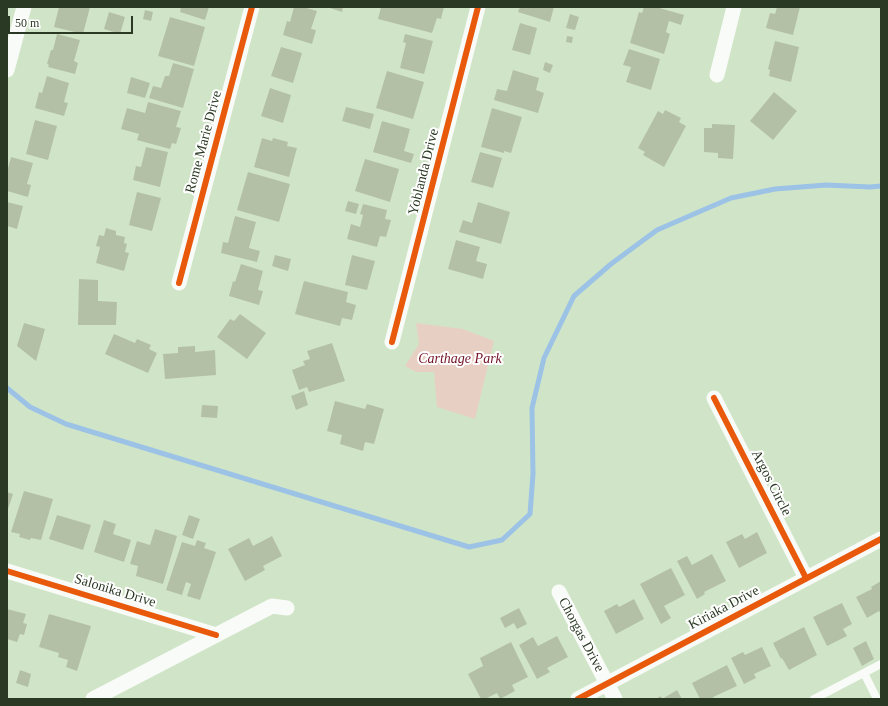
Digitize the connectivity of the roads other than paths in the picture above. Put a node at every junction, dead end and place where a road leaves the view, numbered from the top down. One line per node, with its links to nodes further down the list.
1 (24, 7): 5 (street)
2 (252, 7): 7 (street, Rome Marie Drive)
3 (478, 7): 8 (street, Yoblanda Drive)
4 (734, 7): 6 (street)
5 (7, 70)
6 (717, 75)
7 (179, 283)
8 (392, 342)
9 (714, 398): 12 (street, Argos Circle)
10 (881, 539): 12 (street, Kiriaka Drive)
11 (7, 571): 15 (street, Salonika Drive)
12 (806, 578): 18 (street, Kiriaka Drive)
13 (559, 592): 18 (street, Chorgas Drive)
14 (287, 608): 15 (street)
15 (216, 635): 19 (street)
16 (881, 664): 17 (lane)
17 (864, 673): 22 (lane); 23 (lane)
18 (607, 684): 20 (street, Kiriaka Drive); 21 (street, Chorgas Drive)
19 (93, 699)
20 (578, 699)
21 (615, 699)
22 (814, 699)
23 (877, 699)

